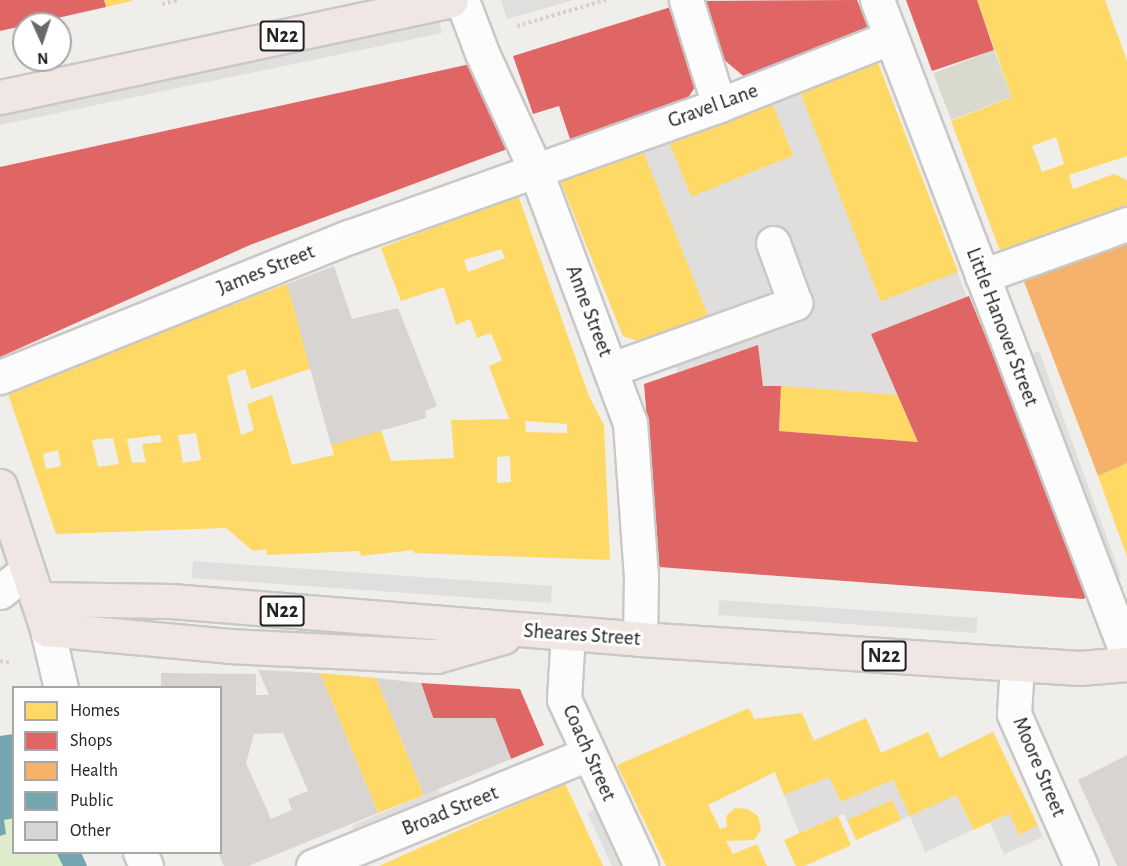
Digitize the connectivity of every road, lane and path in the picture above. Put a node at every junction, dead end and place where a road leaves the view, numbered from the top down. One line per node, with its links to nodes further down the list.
1 (178, 0): 6 (path)
2 (451, 0): 8 (highway, N22)
3 (462, 0): 10 (street, Anne Street)
4 (686, 0): 9 (street)
5 (877, 0): 7 (street, Little Hanover Street)
6 (162, 4)
7 (889, 38): 9 (street, Gravel Lane); 13 (street, Little Hanover Street)
8 (0, 97)
9 (719, 105): 10 (street, Gravel Lane)
10 (535, 169): 14 (street, Anne Street); 15 (street, James Street)
11 (1127, 224): 13 (street)
12 (773, 243): 14 (street)
13 (982, 276): 21 (street, Little Hanover Street)
14 (612, 369): 20 (street, Anne Street)
15 (0, 377)
16 (0, 486): 18 (highway)
17 (0, 592): 18 (street)
18 (37, 599): 19 (highway, Sheares Street / N22); 24 (street)
19 (568, 633): 20 (highway, Sheares Street / N22); 25 (street, Coach Street)
20 (640, 639): 22 (highway, Sheares Street / N22)
21 (1127, 654)
22 (1017, 664): 23 (highway, Sheares Street / N22); 28 (street, Moore Street)
23 (1127, 664)
24 (61, 686)
25 (587, 754): 26 (street, Broad Street); 27 (street, Coach Street)
26 (313, 866)
27 (641, 866)
28 (1081, 866)

